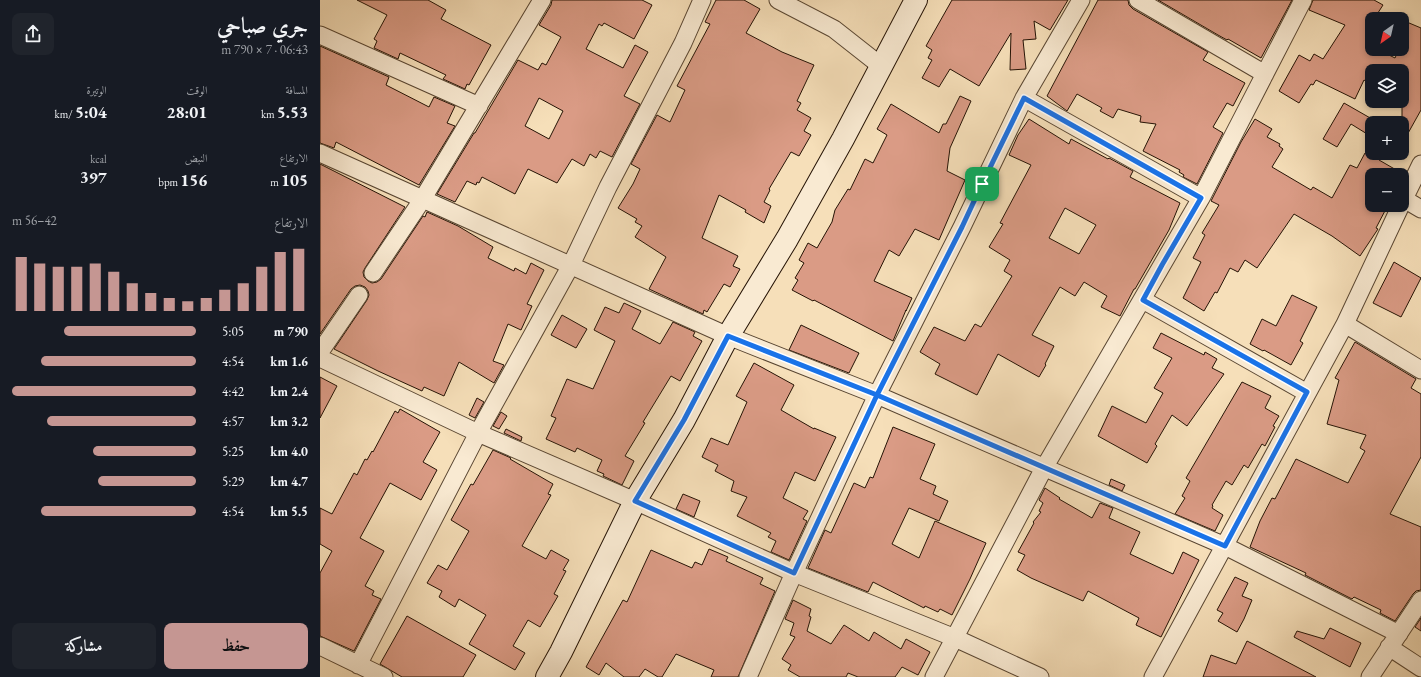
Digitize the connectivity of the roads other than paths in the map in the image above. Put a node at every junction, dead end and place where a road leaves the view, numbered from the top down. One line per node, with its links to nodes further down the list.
1 (542, 0): 12 (street)
2 (702, 0): 21 (street)
3 (778, 0): 9 (street)
4 (916, 0): 9 (street)
5 (1081, 0): 11 (street)
6 (1138, 0): 10 (street)
7 (1303, 0): 10 (street)
8 (320, 35): 12 (street)
9 (881, 66): 26 (street)
10 (1265, 74): 16 (street)
11 (1024, 98): 16 (street); 31 (street)
12 (478, 106): 17 (street)
13 (320, 154): 17 (street)
14 (1421, 164): 15 (street)
15 (1409, 188)
16 (1201, 198): 24 (street)
17 (422, 200): 21 (street); 22 (street)
18 (1409, 205): 19 (street)
19 (1421, 209)
20 (1397, 212): 25 (street)
21 (571, 265): 26 (street); 32 (street)
22 (373, 273)
23 (359, 295): 27 (street)
24 (1143, 300): 30 (street); 33 (street)
25 (1345, 324): 29 (street); 30 (street)
26 (728, 336): 31 (street); 34 (street)
27 (320, 352)
28 (320, 358): 32 (street)
29 (1421, 370)
30 (1307, 392): 35 (street)
31 (877, 395): 33 (street); 36 (street)
32 (478, 433): 34 (street); 41 (street)
33 (1044, 468): 35 (street); 38 (street)
34 (635, 501): 36 (street); 44 (street)
35 (1225, 546): 39 (street); 48 (street)
36 (794, 573): 38 (street); 45 (street)
37 (1421, 600): 39 (street)
38 (955, 638): 46 (street); 47 (street)
39 (1394, 640): 42 (street); 49 (street)
40 (320, 646): 41 (street)
41 (358, 665): 43 (street)
42 (1421, 668)
43 (384, 677)
44 (547, 677)
45 (748, 677)
46 (934, 677)
47 (1040, 677)
48 (1153, 677)
49 (1370, 677)

